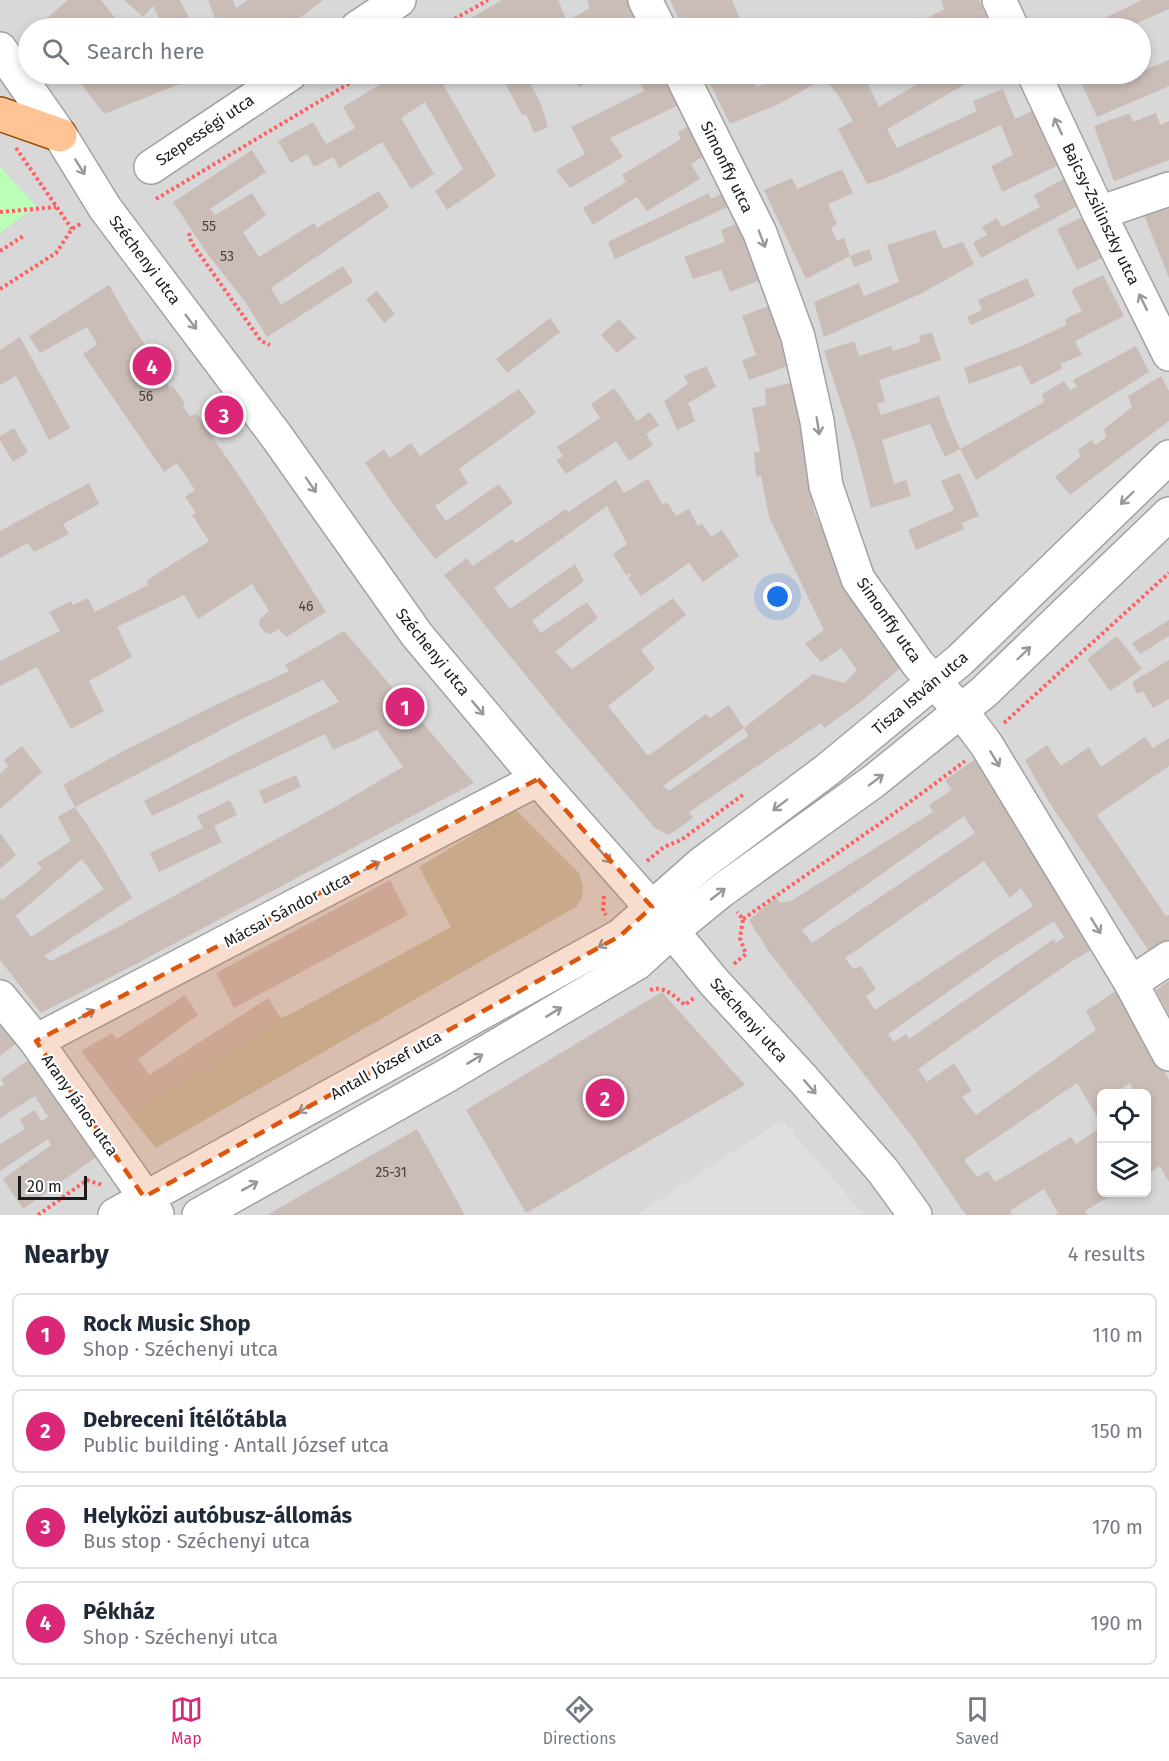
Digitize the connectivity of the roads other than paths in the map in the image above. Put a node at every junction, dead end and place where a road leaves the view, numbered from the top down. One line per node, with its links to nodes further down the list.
1 (399, 0): 4 (street)
2 (645, 0): 5 (street)
3 (999, 0): 6 (street)
4 (372, 18)
5 (654, 18)
6 (1007, 18)
7 (0, 49): 8 (street, Széchenyi utca)
8 (18, 75)
9 (24, 84): 14 (street, Széchenyi utca)
10 (275, 84): 15 (street, Szepességi utca)
11 (686, 84): 21 (street, Simonffy utca, one-way to 21)
12 (1039, 84): 17 (street, Bajcsy-Zsilinszky utca, one-way to 12)
13 (0, 114): 14 (main road)
14 (60, 135): 23 (street, Széchenyi utca, one-way to 23)
15 (151, 167)
16 (1169, 189): 17 (street)
17 (1099, 213): 18 (street, Bajcsy-Zsilinszky utca, one-way to 17)
18 (1169, 354)
19 (1169, 457): 21 (street, Tisza István utca, one-way to 21)
20 (1169, 514): 22 (street, one-way to 20)
21 (935, 681): 22 (street, Simonffy utca); 24 (street, Tisza István utca, one-way to 24)
22 (961, 711): 24 (street, one-way to 22); 26 (street, Simonffy utca, one-way to 26)
23 (538, 779): 24 (street, Széchenyi utca, one-way to 24); 28 (street, Mácsai Sándor utca, one-way to 23)
24 (662, 919): 31 (street, Antall József utca, one-way to 31); 32 (street, one-way to 24); 33 (street, Széchenyi utca, one-way to 33)
25 (1169, 958): 26 (street)
26 (1131, 983): 29 (street, Simonffy utca)
27 (0, 997): 28 (street, Arany János utca)
28 (36, 1041): 31 (street, Arany János utca)
29 (1169, 1054)
30 (112, 1201): 31 (street, Antall József utca)
31 (151, 1206)
32 (200, 1215)
33 (915, 1215)

